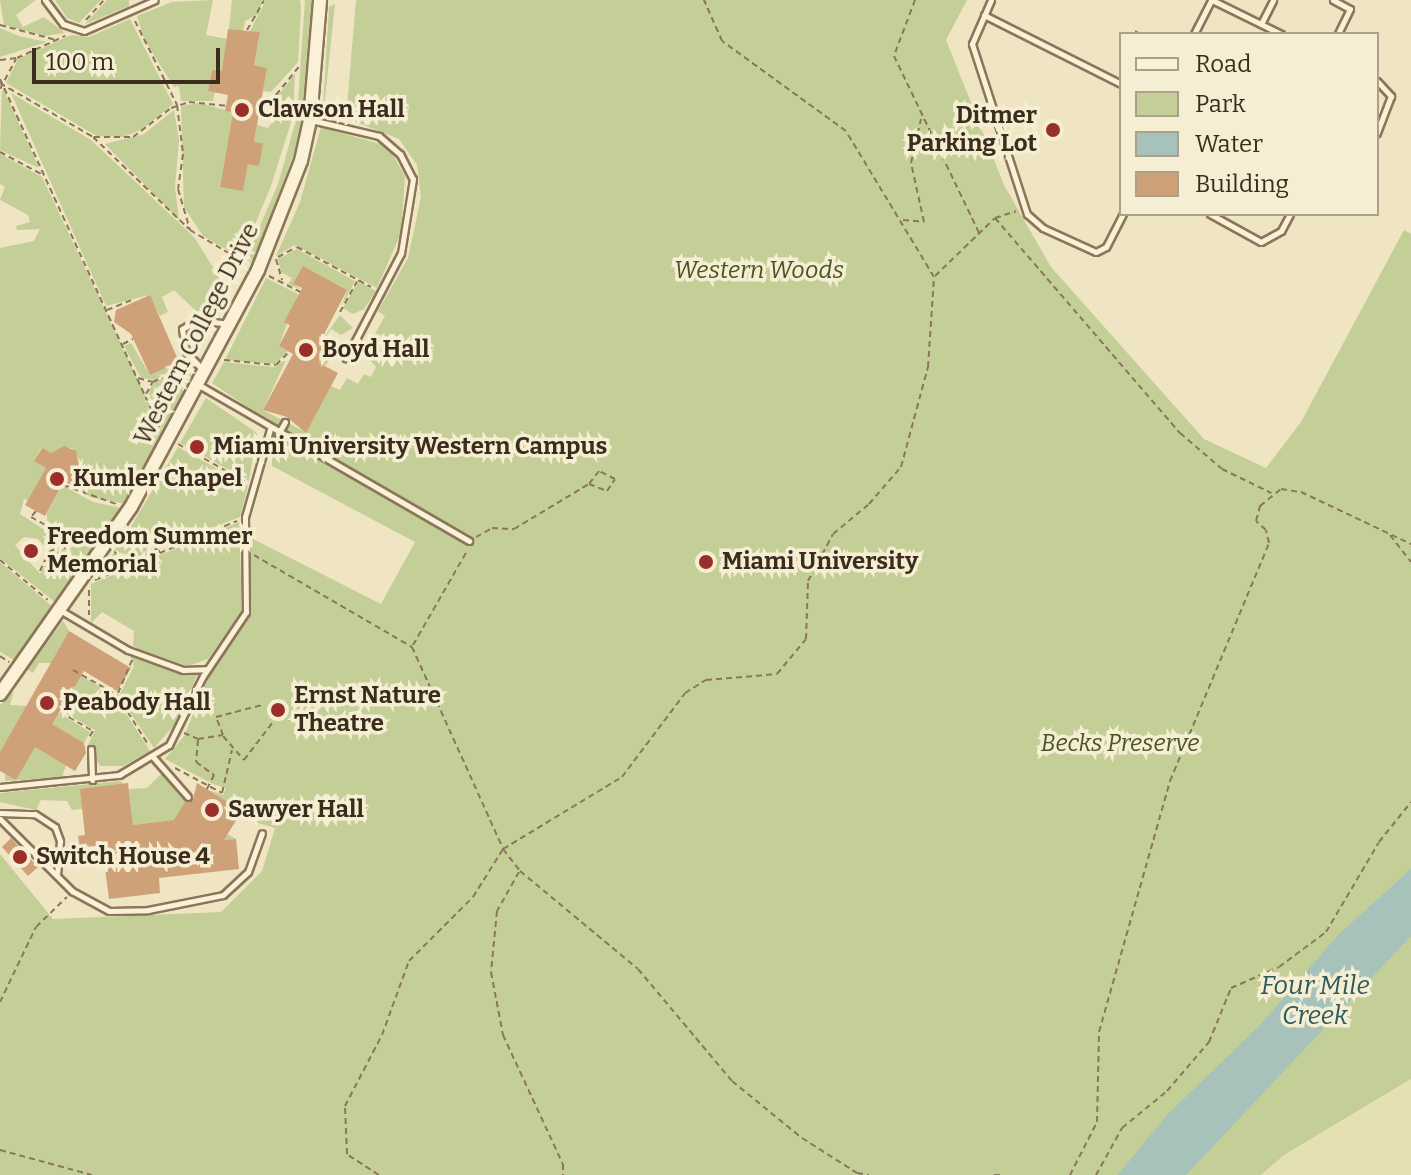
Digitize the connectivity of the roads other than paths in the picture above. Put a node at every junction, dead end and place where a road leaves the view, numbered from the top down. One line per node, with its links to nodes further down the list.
1 (45, 0): 2 (lane)
2 (155, 0)
3 (320, 0): 15 (street, Western College Drive)
4 (991, 0): 8 (lane)
5 (1212, 0): 9 (lane); 10 (lane)
6 (1273, 0): 9 (lane)
7 (1333, 0): 12 (lane)
8 (984, 15): 13 (lane); 17 (lane)
9 (1261, 24): 11 (lane)
10 (1195, 32)
11 (1277, 32)
12 (1339, 32)
13 (1119, 83)
14 (1379, 83): 16 (lane)
15 (310, 120): 20 (street, Western College Drive); 21 (lane)
16 (1379, 128)
17 (1122, 216)
18 (1214, 216): 19 (lane)
19 (1289, 216)
20 (231, 325): 22 (street, Western College Drive); 22 (lane)
21 (346, 358)
22 (199, 384): 24 (lane); 27 (street, Western College Drive)
23 (285, 422): 25 (lane)
24 (270, 429): 25 (lane); 28 (lane)
25 (278, 434): 26 (lane)
26 (469, 541)
27 (59, 610): 28 (lane); 29 (street, Western College Drive)
28 (207, 669): 31 (lane)
29 (0, 694)
30 (91, 749): 32 (lane)
31 (155, 756): 32 (lane); 34 (lane)
32 (92, 780): 33 (lane)
33 (0, 787)
34 (188, 797)
35 (0, 816): 37 (lane); 37 (lane)
36 (262, 833): 37 (lane)
37 (57, 874)

